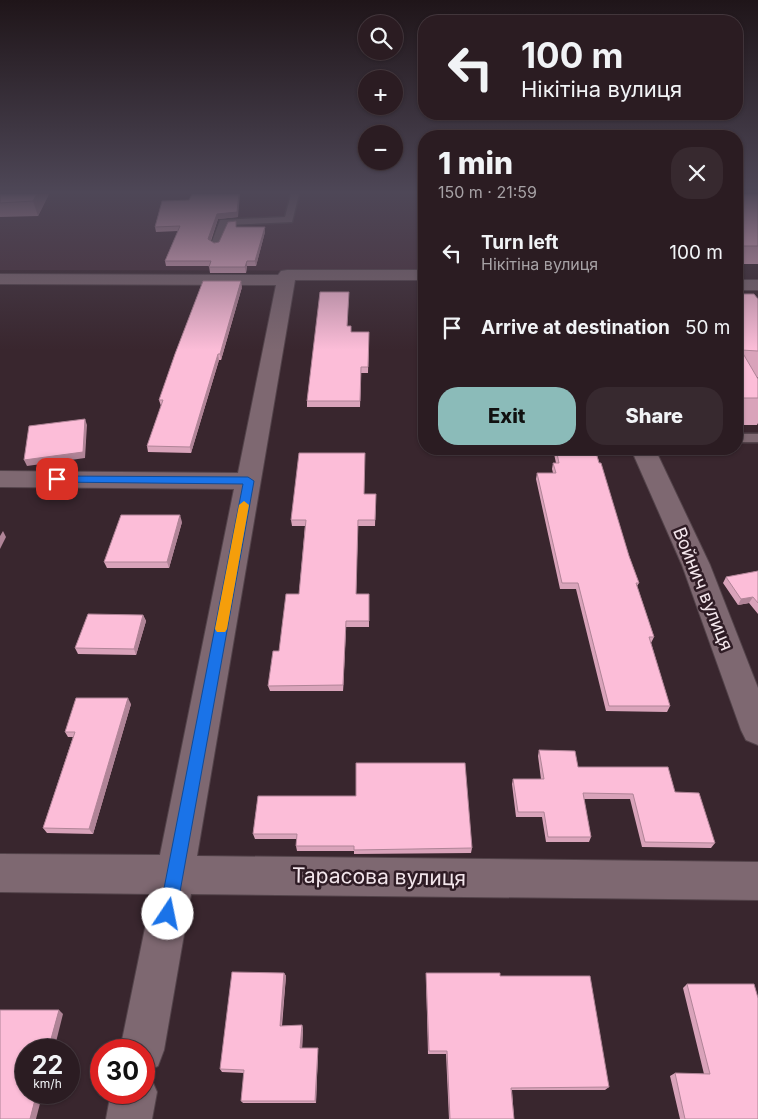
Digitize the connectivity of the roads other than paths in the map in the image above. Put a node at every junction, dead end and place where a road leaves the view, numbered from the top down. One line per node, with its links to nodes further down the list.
1 (418, 274): 2 (street)
2 (286, 278): 3 (street); 10 (street)
3 (0, 279)
4 (743, 285): 5 (street)
5 (758, 285)
6 (743, 438): 7 (lane)
7 (758, 438)
8 (646, 455): 11 (street, Войнич вулиця)
9 (0, 479): 10 (street)
10 (248, 481): 13 (street)
11 (758, 730)
12 (0, 873): 13 (street, Тарасова вулиця)
13 (175, 875): 14 (street, Тарасова вулиця); 15 (street)
14 (758, 881)
15 (144, 1039)
16 (132, 1104): 17 (street)
17 (129, 1119)

